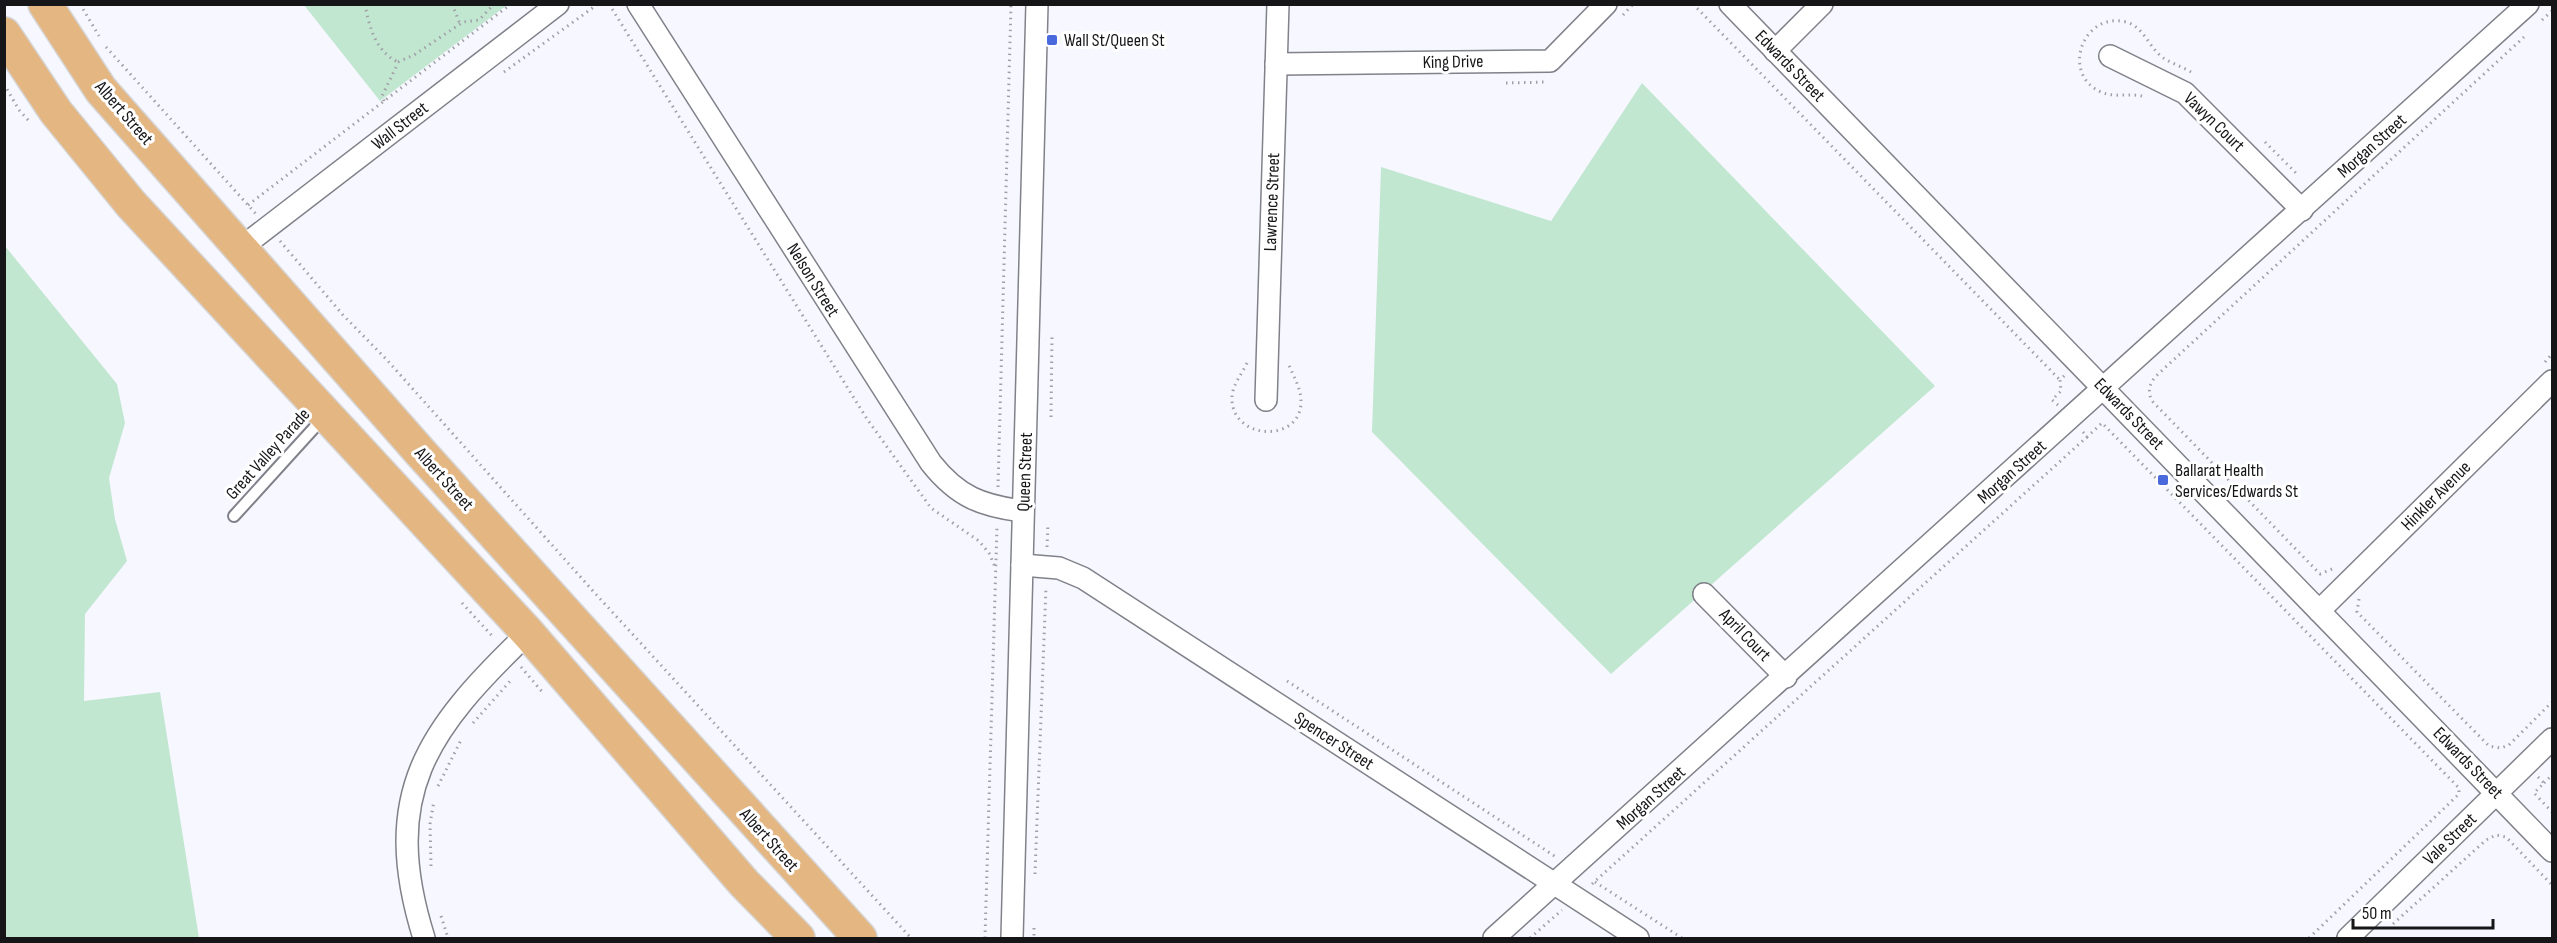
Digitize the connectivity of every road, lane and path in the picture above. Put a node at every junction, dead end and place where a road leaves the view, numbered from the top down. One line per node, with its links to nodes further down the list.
1 (45, 4): 35 (highway, Albert Street)
2 (80, 4): 23 (path)
3 (365, 4): 28 (path)
4 (452, 4): 19 (path)
5 (494, 4): 19 (path)
6 (510, 4): 31 (path)
7 (558, 4): 34 (street, Wall Street)
8 (609, 4): 54 (path)
9 (638, 4): 48 (street, Nelson Street)
10 (1011, 4): 48 (path)
11 (1037, 4): 49 (street, Queen Street)
12 (1278, 4): 29 (street, Lawrence Street)
13 (1606, 4): 29 (street, King Drive)
14 (1693, 4): 38 (path)
15 (1730, 4): 26 (street, Edwards Street)
16 (1822, 4): 26 (street)
17 (2528, 4): 33 (street, Morgan Street)
18 (2553, 10): 20 (path)
19 (460, 24): 28 (path)
20 (2536, 25)
21 (2528, 33): 55 (path)
22 (4, 34): 42 (highway)
23 (100, 38)
24 (105, 46): 32 (path)
25 (2079, 50): 30 (path)
26 (1775, 51): 37 (street, Edwards Street)
27 (2110, 56): 33 (street, Vawyn Court)
28 (398, 62): 31 (path)
29 (1276, 64): 41 (street, Lawrence Street)
30 (2145, 96)
31 (384, 101): 32 (path)
32 (248, 206): 34 (path)
33 (2302, 210): 40 (street, Morgan Street)
34 (268, 227): 35 (street, Wall Street); 86 (path)
35 (242, 247): 46 (highway, Albert Street)
36 (1052, 336): 43 (path)
37 (2079, 363): 38 (path); 40 (street, Edwards Street)
38 (2060, 380): 44 (path)
39 (2553, 381): 57 (street, Hinkler Avenue)
40 (2105, 389): 44 (street, Morgan Street); 57 (street, Edwards Street)
41 (1266, 400)
42 (327, 414): 47 (highway); 50 (lane, Great Valley Parade)
43 (1051, 417)
44 (2070, 419): 45 (path); 61 (street, Morgan Street)
45 (2087, 436): 75 (path); 93 (path)
46 (421, 453): 47 (highway); 85 (highway, Albert Street)
47 (389, 480): 59 (highway)
48 (998, 508): 49 (street, Nelson Street); 54 (path)
49 (1023, 512): 52 (street, Queen Street)
50 (234, 516)
51 (1048, 524): 53 (path)
52 (1022, 565): 53 (street, Spencer Street); 88 (street, Queen Street)
53 (1047, 566): 76 (path); 77 (street, Spencer Street)
54 (995, 569): 87 (path)
55 (2320, 574)
56 (1704, 594): 61 (street, April Court)
57 (2319, 611): 70 (street, Edwards Street)
58 (2357, 612): 63 (path)
59 (528, 633): 82 (street); 84 (highway)
60 (514, 676): 64 (path)
61 (1786, 677): 73 (street, Morgan Street)
62 (1287, 681): 73 (path)
63 (2553, 702)
64 (472, 725)
65 (464, 735): 69 (path)
66 (2553, 739): 70 (street, Vale Street)
67 (2553, 775): 68 (path)
68 (2544, 783)
69 (436, 790)
70 (2498, 793): 72 (street, Edwards Street); 94 (street, Vale Street)
71 (435, 797): 74 (path)
72 (2553, 851)
73 (1573, 868): 75 (path); 77 (street, Morgan Street)
74 (431, 875)
75 (1594, 882): 92 (path)
76 (1035, 884)
77 (1554, 884): 90 (street, Morgan Street); 91 (street, Spencer Street)
78 (2553, 885): 81 (path)
79 (438, 907): 83 (path)
80 (1034, 919): 89 (path)
81 (2386, 931)
82 (424, 939)
83 (448, 939)
84 (798, 939)
85 (860, 939)
86 (911, 939)
87 (985, 939)
88 (1012, 939)
89 (1034, 939)
90 (1494, 939)
91 (1638, 939)
92 (1682, 939)
93 (2309, 939)
94 (2348, 939)

